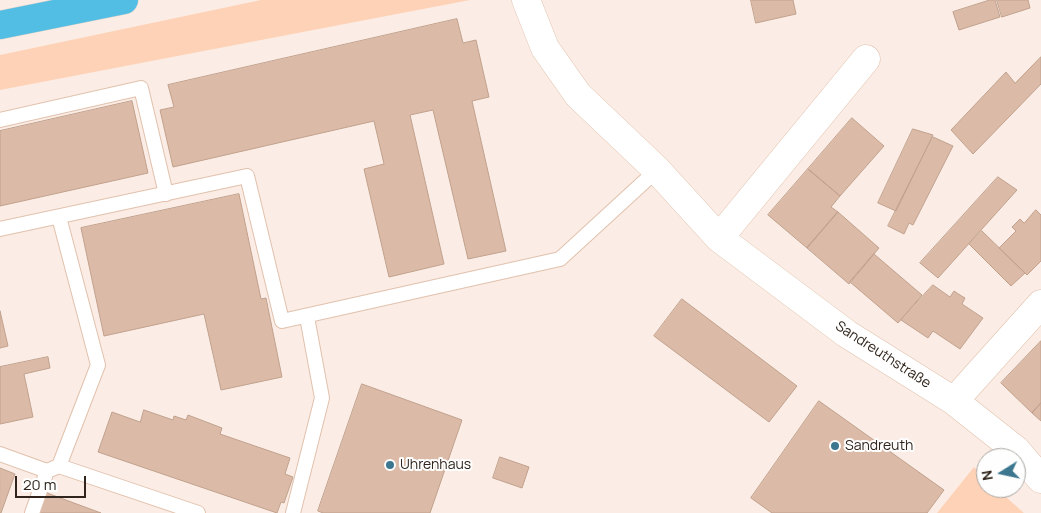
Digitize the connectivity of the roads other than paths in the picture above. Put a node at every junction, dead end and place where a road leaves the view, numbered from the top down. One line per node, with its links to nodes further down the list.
1 (124, 0): 3 (highway)
2 (526, 0): 6 (street, Sandreuthstraße)
3 (0, 26)
4 (866, 59): 10 (street)
5 (0, 120): 7 (lane)
6 (657, 170): 10 (street, Sandreuthstraße); 12 (lane)
7 (166, 194): 8 (lane); 12 (lane)
8 (59, 217): 9 (lane); 15 (lane)
9 (0, 229)
10 (719, 238): 13 (street, Sandreuthstraße)
11 (1041, 304): 13 (street)
12 (307, 317): 19 (lane)
13 (954, 401): 16 (street, Sandreuthstraße)
14 (0, 454): 15 (lane)
15 (53, 468): 17 (lane); 18 (lane)
16 (1041, 479)
17 (32, 513)
18 (198, 513)
19 (293, 513)

